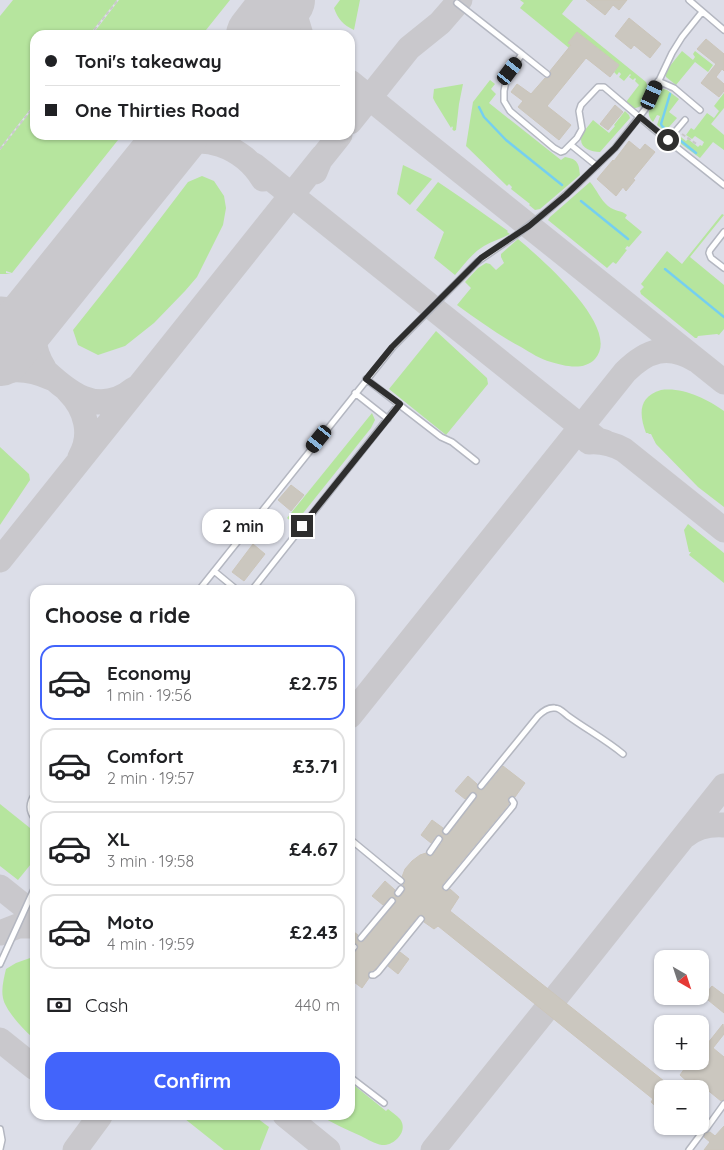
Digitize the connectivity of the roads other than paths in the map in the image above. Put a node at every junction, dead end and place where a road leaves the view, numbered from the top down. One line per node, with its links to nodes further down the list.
1 (689, 0): 3 (lane)
2 (457, 3): 5 (lane)
3 (702, 12): 4 (lane); 7 (lane)
4 (724, 30)
5 (522, 54): 6 (lane); 12 (lane)
6 (547, 74)
7 (658, 81): 8 (lane); 9 (lane)
8 (700, 110)
9 (640, 117): 11 (lane); 12 (lane); 13 (lane)
10 (685, 120): 11 (lane)
11 (668, 140): 14 (lane)
12 (571, 145): 13 (lane)
13 (597, 166): 17 (lane)
14 (724, 185)
15 (724, 232): 16 (lane)
16 (724, 268)
17 (366, 379): 18 (lane); 19 (lane)
18 (355, 393): 20 (lane); 22 (lane)
19 (400, 404): 20 (lane); 21 (lane)
20 (388, 419): 25 (lane)
21 (476, 462)
22 (214, 571): 23 (lane); 24 (lane)
23 (203, 585)
24 (231, 585)
25 (256, 585)
26 (623, 754): 27 (lane)
27 (481, 786)
28 (473, 796): 30 (lane)
29 (513, 803): 35 (lane)
30 (446, 831)
31 (439, 839): 33 (lane)
32 (355, 843): 34 (lane)
33 (430, 852)
34 (401, 881)
35 (446, 887)
36 (30, 897): 40 (lane)
37 (392, 901): 39 (lane)
38 (421, 919): 41 (lane)
39 (361, 938)
40 (0, 964)
41 (372, 975)
42 (355, 1081): 43 (lane)
43 (384, 1103)
44 (724, 1104): 45 (lane)
45 (709, 1125)
46 (0, 1129): 48 (lane)
47 (700, 1135): 49 (lane)
48 (0, 1149)
49 (689, 1150)

